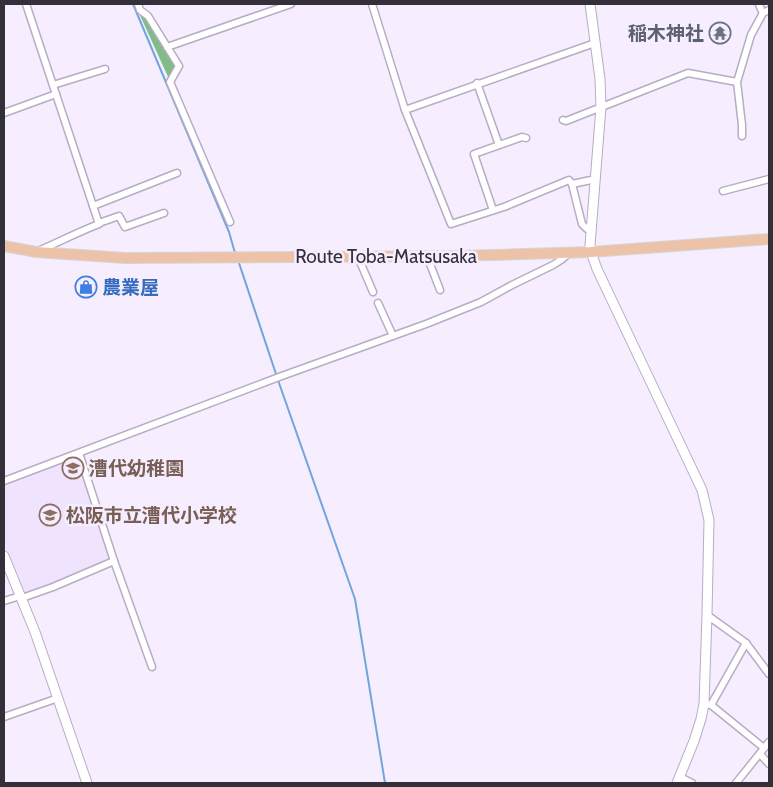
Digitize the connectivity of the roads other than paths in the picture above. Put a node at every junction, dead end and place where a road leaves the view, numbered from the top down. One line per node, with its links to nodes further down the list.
1 (26, 4): 13 (street)
2 (138, 4): 9 (street)
3 (292, 4): 9 (street)
4 (372, 4): 16 (street)
5 (590, 4): 8 (street)
6 (759, 4): 7 (street)
7 (766, 11): 11 (street)
8 (595, 43): 12 (street); 15 (street)
9 (167, 47): 30 (street)
10 (105, 69): 13 (street)
11 (737, 82): 15 (street); 19 (street)
12 (477, 84): 16 (street); 21 (street)
13 (53, 85): 14 (street)
14 (56, 94): 17 (street); 27 (street)
15 (601, 107): 18 (street); 23 (street)
16 (405, 110): 28 (street)
17 (4, 113)
18 (563, 120)
19 (742, 136)
20 (526, 138): 21 (street)
21 (499, 145): 28 (street)
22 (178, 173): 27 (street)
23 (596, 179): 25 (street); 32 (street)
24 (769, 179): 26 (street)
25 (572, 184): 28 (street); 32 (street)
26 (723, 191)
27 (93, 206): 31 (street)
28 (493, 210)
29 (164, 213): 31 (street)
30 (230, 222)
31 (99, 223): 35 (street)
32 (591, 232): 37 (street)
33 (769, 239): 37 (main road, Route Toba-Matsusaka)
34 (4, 246): 35 (main road, Route Toba-Matsusaka)
35 (36, 252): 38 (main road, Route Toba-Matsusaka)
36 (570, 252): 37 (main road, Route Toba-Matsusaka); 39 (main road, Route Toba-Matsusaka); 43 (street)
37 (591, 252): 50 (street)
38 (358, 256): 39 (main road, Route Toba-Matsusaka); 41 (street)
39 (427, 256): 40 (street)
40 (440, 290)
41 (374, 292)
42 (378, 302): 43 (street)
43 (393, 336): 44 (street)
44 (79, 453): 45 (street); 47 (street)
45 (4, 481)
46 (4, 556): 48 (street)
47 (114, 561): 48 (street); 52 (street)
48 (21, 597): 49 (street); 54 (street)
49 (4, 601)
50 (707, 615): 51 (street); 55 (street)
51 (746, 643): 53 (street); 55 (street)
52 (152, 667)
53 (769, 674)
54 (58, 698): 56 (street); 62 (street)
55 (707, 704): 58 (street); 61 (street)
56 (4, 717)
57 (769, 742): 58 (street)
58 (764, 748): 59 (street)
59 (760, 754): 60 (street); 64 (street)
60 (769, 764)
61 (678, 780): 63 (street)
62 (87, 783)
63 (692, 783)
64 (736, 783)

